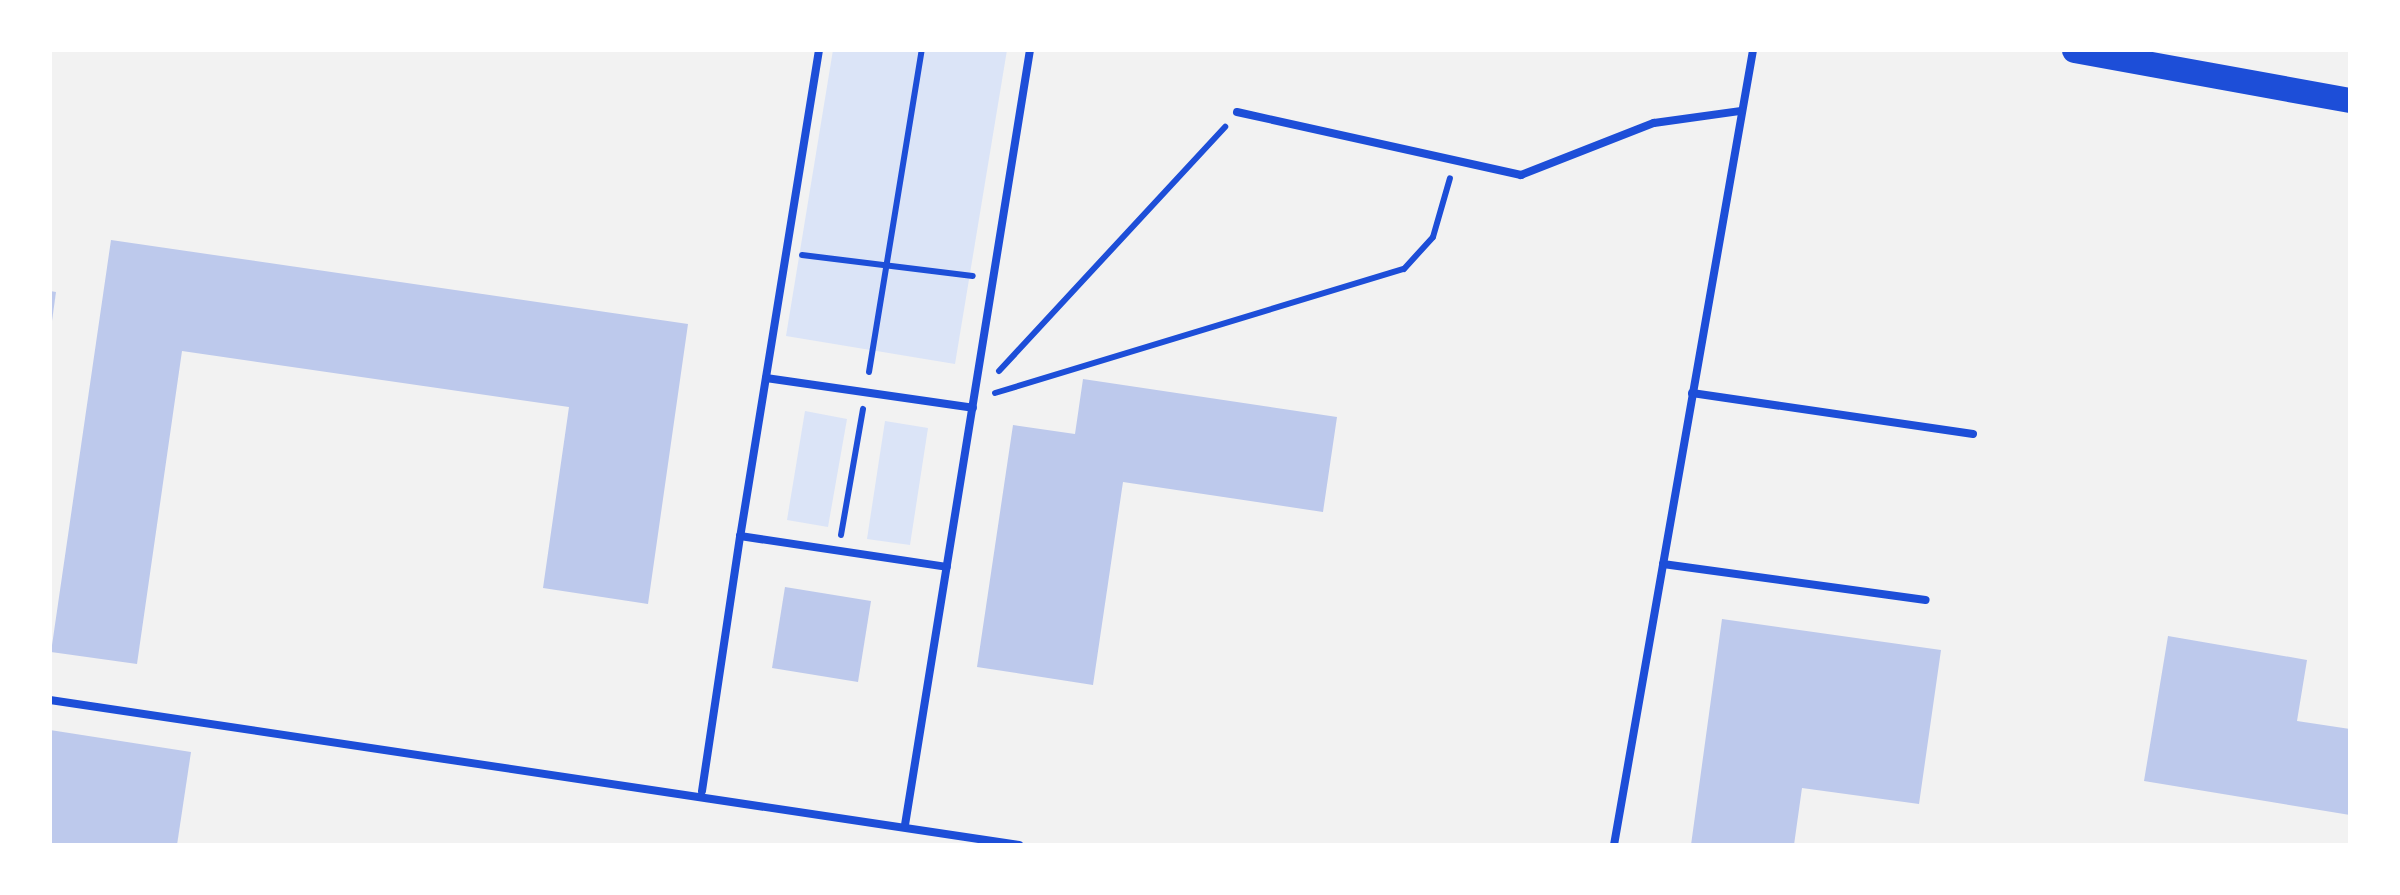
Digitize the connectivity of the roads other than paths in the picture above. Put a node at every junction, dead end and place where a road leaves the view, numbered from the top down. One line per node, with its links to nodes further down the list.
1 (819, 50): 8 (lane)
2 (1030, 50): 10 (lane)
3 (1753, 50): 7 (lane)
4 (2074, 50): 5 (main road)
5 (2350, 100)
6 (1237, 112): 7 (lane)
7 (1741, 112): 9 (lane)
8 (766, 378): 10 (lane); 12 (lane)
9 (1692, 393): 11 (lane); 13 (lane)
10 (972, 408): 14 (lane)
11 (1972, 434)
12 (740, 536): 14 (lane); 17 (lane)
13 (1663, 564): 15 (lane); 20 (lane)
14 (947, 567): 18 (lane)
15 (1926, 600)
16 (50, 700): 17 (lane)
17 (702, 791): 18 (lane)
18 (905, 826): 19 (lane)
19 (1018, 845)
20 (1614, 845)

